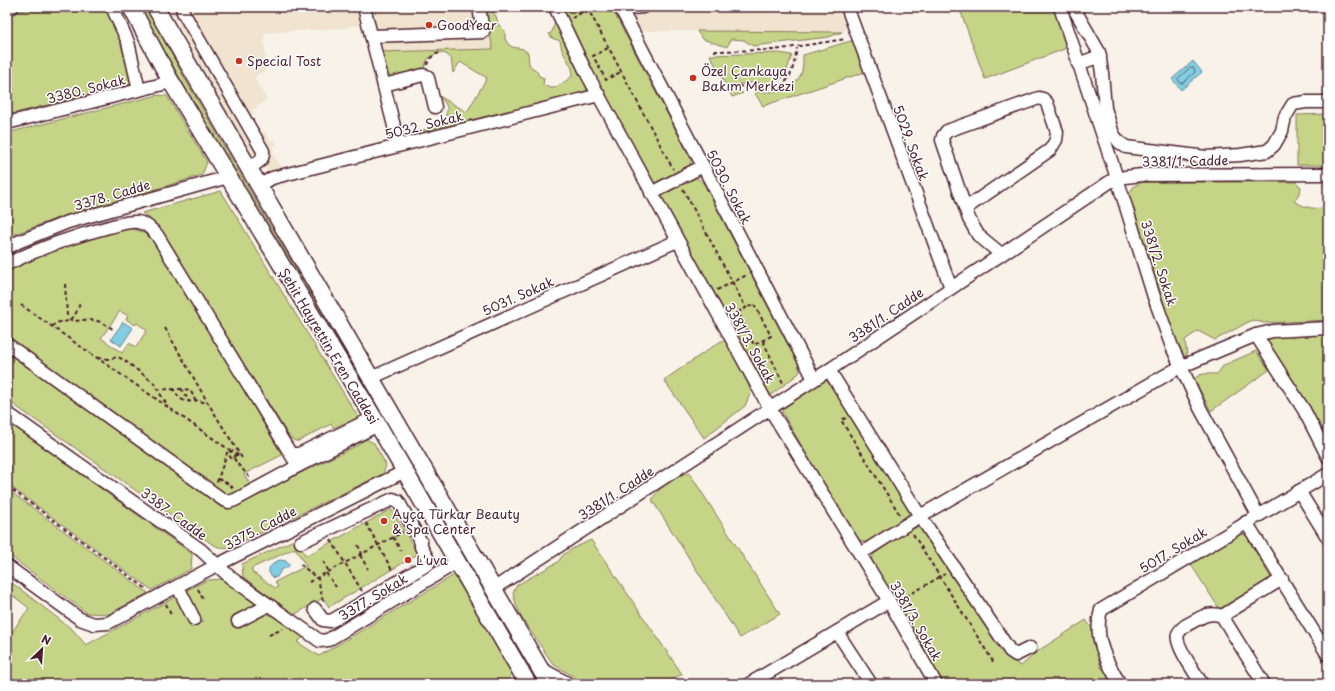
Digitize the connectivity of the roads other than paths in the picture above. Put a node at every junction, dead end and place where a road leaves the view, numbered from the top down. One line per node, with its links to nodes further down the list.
1 (12, 7): 13 (street)
2 (112, 7): 20 (street)
3 (131, 7): 18 (main road, Şehit Hayrettin Eren Caddesi)
4 (155, 7): 27 (main road, Şehit Hayrettin Eren Caddesi)
5 (182, 7): 27 (street)
6 (364, 7): 15 (street)
7 (479, 7): 15 (street)
8 (555, 7): 21 (street, 3381/3. Sokak)
9 (643, 7): 14 (street)
10 (847, 7): 38 (street, 5029. Sokak)
11 (1060, 7): 17 (street, 3381/2. Sokak)
12 (1076, 7): 16 (street)
13 (7, 8)
14 (620, 8): 26 (street, 5030. Sokak)
15 (371, 36): 19 (street)
16 (1100, 56): 17 (street); 22 (street)
17 (1078, 64): 30 (street, 3381/2. Sokak)
18 (171, 82): 20 (street, 3380. Sokak); 29 (main road, Şehit Hayrettin Eren Caddesi)
19 (384, 85): 23 (street); 25 (street)
20 (139, 90): 24 (street, 3380. Sokak)
21 (599, 95): 31 (street, 5032. Sokak); 32 (street, 3381/3. Sokak)
22 (1328, 102)
23 (435, 107)
24 (7, 123)
25 (398, 142)
26 (703, 166): 32 (street); 45 (street, 5030. Sokak)
27 (248, 168): 31 (main road, Şehit Hayrettin Eren Caddesi)
28 (1328, 174): 30 (street, 3381/1. Cadde)
29 (228, 177): 35 (street, 3378. Cadde); 48 (main road, Şehit Hayrettin Eren Caddesi)
30 (1118, 178): 36 (street, 3381/1. Cadde); 42 (street, 3381/2. Sokak)
31 (259, 186): 44 (main road, Şehit Hayrettin Eren Caddesi)
32 (651, 193): 34 (street, 3381/3. Sokak)
33 (966, 208): 33 (street); 36 (street)
34 (677, 240): 44 (street, 5031. Sokak); 46 (street, 3381/3. Sokak)
35 (7, 248)
36 (1001, 254): 38 (street, 3381/1. Cadde)
37 (7, 264): 49 (street)
38 (950, 288): 43 (street, 3381/1. Cadde)
39 (1328, 328): 40 (street)
40 (1256, 335): 42 (street); 50 (street)
41 (7, 344): 52 (street)
42 (1180, 367): 56 (street, 3381/2. Sokak); 57 (street)
43 (829, 370): 45 (street, 3381/1. Cadde); 57 (street)
44 (371, 378): 51 (main road, Şehit Hayrettin Eren Caddesi)
45 (814, 380): 46 (street, 3381/1. Cadde)
46 (770, 409): 62 (street, 3381/3. Sokak); 68 (street, 3381/1. Cadde)
47 (7, 413): 64 (street, 3387. Cadde)
48 (375, 421): 49 (street); 52 (street); 53 (main road, Şehit Hayrettin Eren Caddesi)
49 (292, 454): 52 (street)
50 (1328, 457)
51 (420, 464): 53 (main road); 68 (main road, Şehit Hayrettin Eren Caddesi)
52 (298, 466)
53 (405, 471): 59 (main road, Şehit Hayrettin Eren Caddesi); 64 (street, 3375. Cadde)
54 (1328, 474): 55 (street, 5017. Sokak)
55 (1298, 491): 56 (street, 5017. Sokak); 60 (street)
56 (1258, 515): 58 (street, 5017. Sokak)
57 (920, 516): 62 (street); 77 (street)
58 (1246, 522): 66 (street); 86 (street, 5017. Sokak)
59 (420, 525): 61 (street); 63 (main road, Şehit Hayrettin Eren Caddesi); 71 (street)
60 (1328, 538)
61 (301, 542)
62 (860, 554): 69 (street, 3381/3. Sokak)
63 (458, 562): 76 (street, 3377. Sokak); 80 (main road, Şehit Hayrettin Eren Caddesi)
64 (218, 565): 67 (street, 3375. Cadde); 70 (street, 3387. Cadde)
65 (7, 566): 67 (street, 3375. Cadde)
66 (1282, 579): 72 (street); 78 (street)
67 (178, 587): 73 (street)
68 (493, 589): 79 (main road, Şehit Hayrettin Eren Caddesi)
69 (892, 602): 75 (street); 85 (street, 3381/3. Sokak)
70 (270, 605): 74 (street); 76 (street, 3387. Cadde)
71 (315, 609)
72 (1222, 616): 87 (street); 88 (street)
73 (194, 619)
74 (238, 621)
75 (837, 632): 83 (street); 84 (street)
76 (322, 641)
77 (1030, 648)
78 (1328, 655)
79 (540, 668): 81 (main road, Şehit Hayrettin Eren Caddesi); 82 (street)
80 (528, 684)
81 (549, 684)
82 (569, 684)
83 (749, 684)
84 (871, 684)
85 (936, 684)
86 (1120, 684)
87 (1202, 684)
88 (1264, 684)

